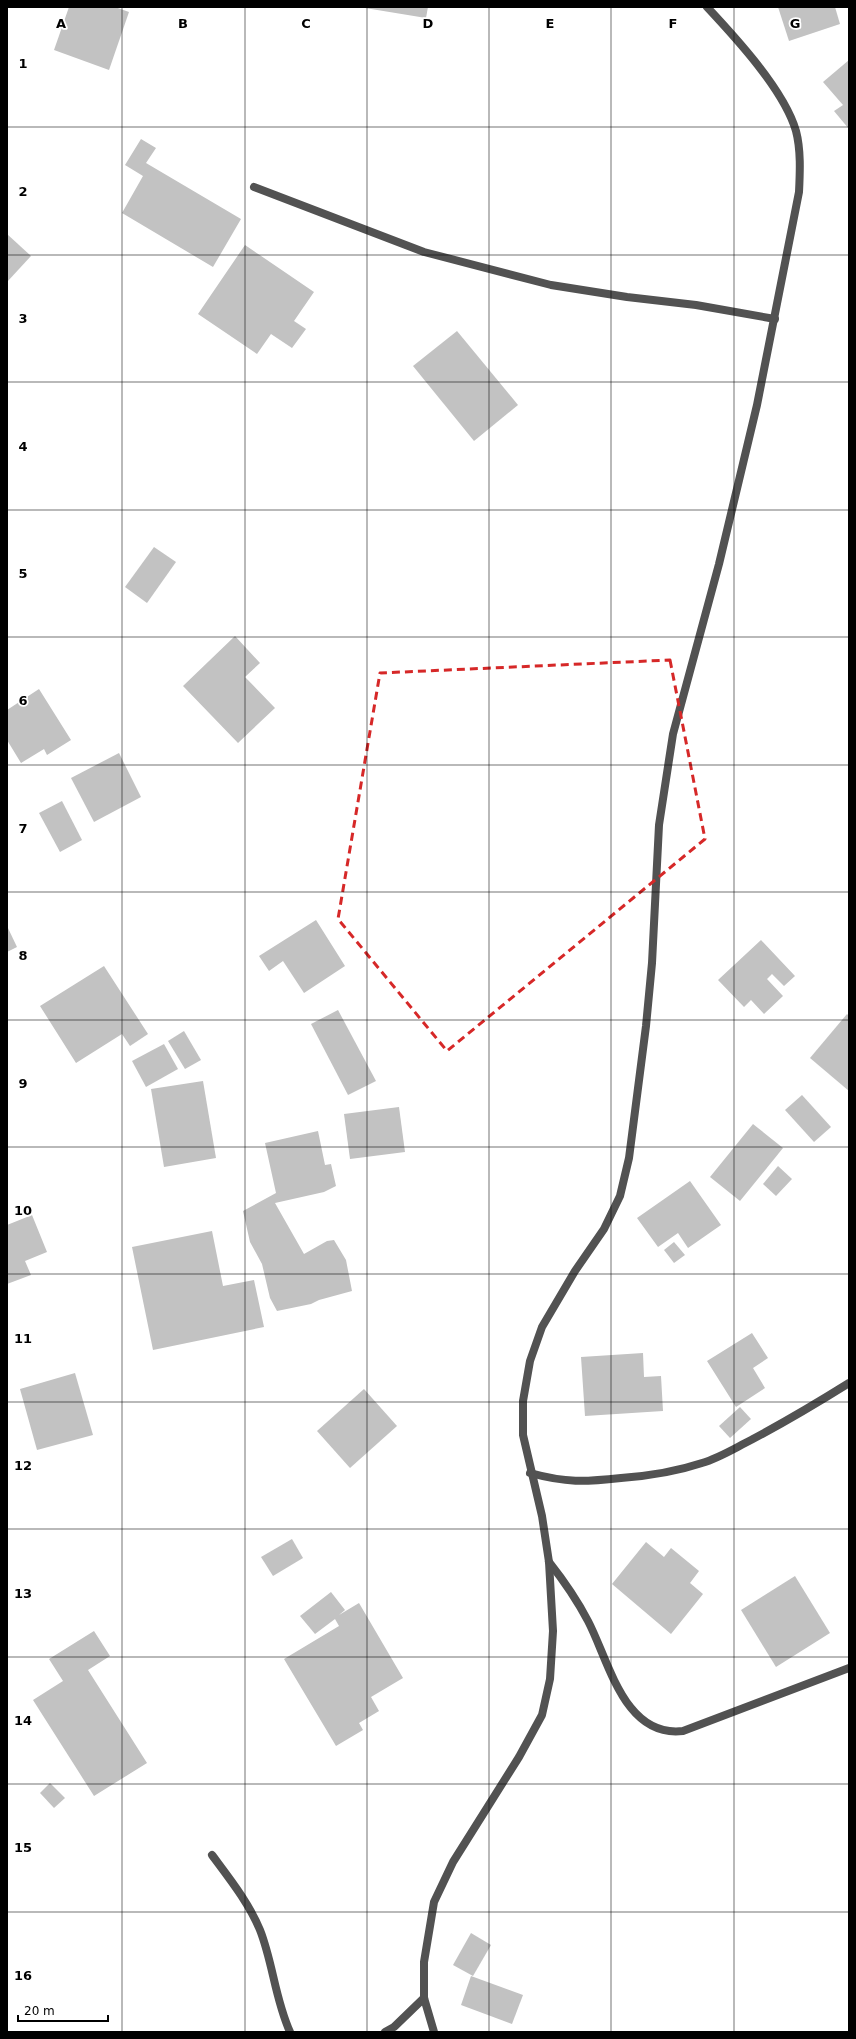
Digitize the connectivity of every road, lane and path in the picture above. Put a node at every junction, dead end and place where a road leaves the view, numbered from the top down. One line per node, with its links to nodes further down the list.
1 (707, 7): 3 (street)
2 (254, 187): 3 (street)
3 (775, 319): 5 (street)
4 (849, 1384): 5 (street)
5 (530, 1473): 6 (street)
6 (549, 1562): 7 (street); 9 (street)
7 (849, 1668)
8 (212, 1855): 10 (street)
9 (424, 1998): 11 (street); 12 (street)
10 (290, 2032)
11 (386, 2032)
12 (434, 2032)

